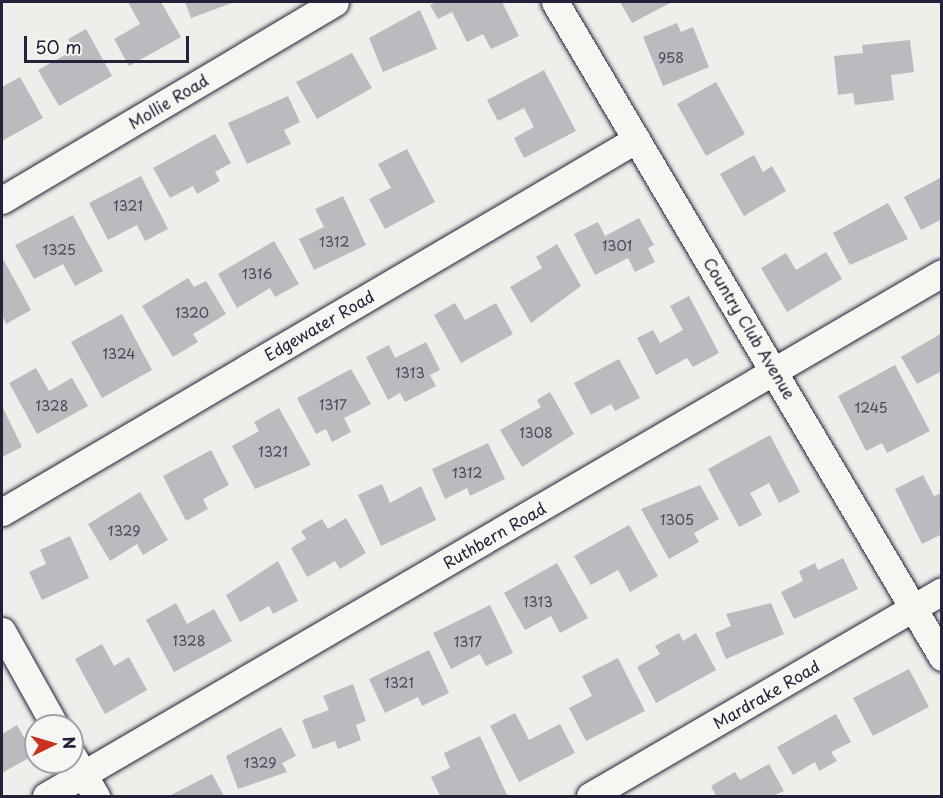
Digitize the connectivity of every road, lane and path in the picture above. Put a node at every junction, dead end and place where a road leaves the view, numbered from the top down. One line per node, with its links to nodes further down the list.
1 (335, 2): 4 (street, Mollie Road)
2 (555, 2): 3 (street, Country Club Avenue)
3 (637, 139): 6 (street, Country Club Avenue); 7 (street, Edgewater Road)
4 (2, 200)
5 (942, 273): 6 (street, Ruthbern Road)
6 (776, 370): 9 (street, Country Club Avenue); 13 (street, Ruthbern Road)
7 (2, 512)
8 (942, 591): 9 (street, Mardrake Road)
9 (913, 608): 11 (street, Country Club Avenue); 15 (street, Mardrake Road)
10 (2, 631): 12 (street)
11 (942, 657)
12 (48, 714)
13 (84, 775): 14 (street, Ruthbern Road)
14 (46, 796)
15 (590, 796)

